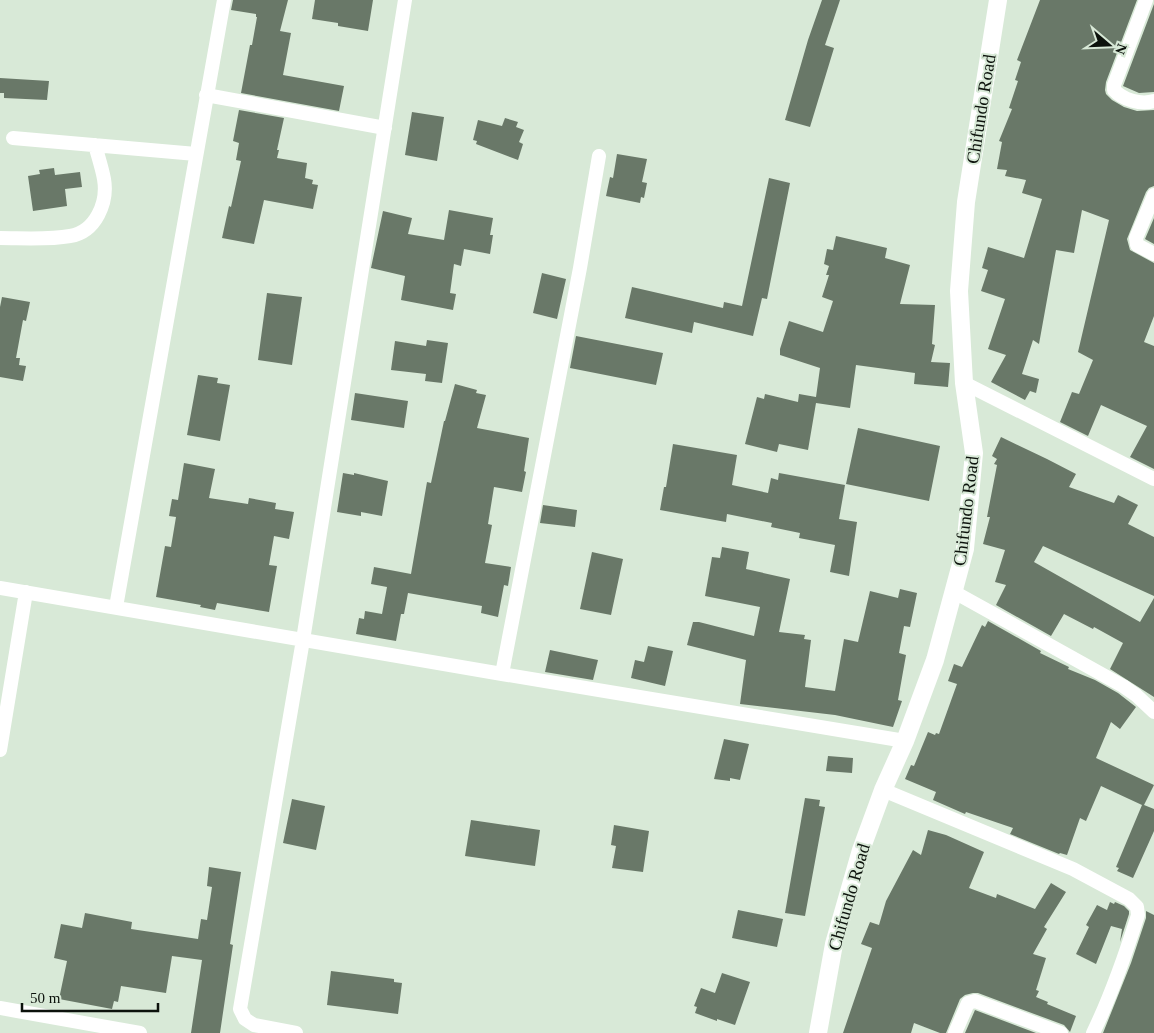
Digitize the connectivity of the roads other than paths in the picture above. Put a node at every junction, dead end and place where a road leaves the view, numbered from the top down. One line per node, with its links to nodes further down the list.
1 (224, 0): 5 (street)
2 (405, 0): 7 (street)
3 (998, 0): 15 (street, Chifundo Road)
4 (1146, 0): 6 (street)
5 (206, 95): 7 (street); 10 (street)
6 (1154, 101)
7 (385, 128): 21 (street)
8 (13, 138): 9 (street)
9 (95, 145): 10 (street); 13 (street)
10 (196, 154): 20 (street)
11 (599, 156): 22 (street)
12 (1154, 195): 14 (street)
13 (0, 238)
14 (1154, 254)
15 (964, 382): 16 (street); 19 (street, Chifundo Road)
16 (1154, 479)
17 (0, 588): 18 (street)
18 (26, 592): 20 (street); 25 (street)
19 (954, 592): 23 (street); 24 (street, Chifundo Road)
20 (116, 608): 21 (street)
21 (303, 640): 22 (street); 29 (street)
22 (502, 674): 24 (street)
23 (1154, 712)
24 (905, 741): 26 (street, Chifundo Road)
25 (0, 750)
26 (883, 790): 30 (street, Chifundo Road); 33 (street)
27 (0, 1008): 28 (street)
28 (140, 1033)
29 (296, 1033)
30 (818, 1033)
31 (955, 1033): 32 (street)
32 (1061, 1033)
33 (1093, 1033)

